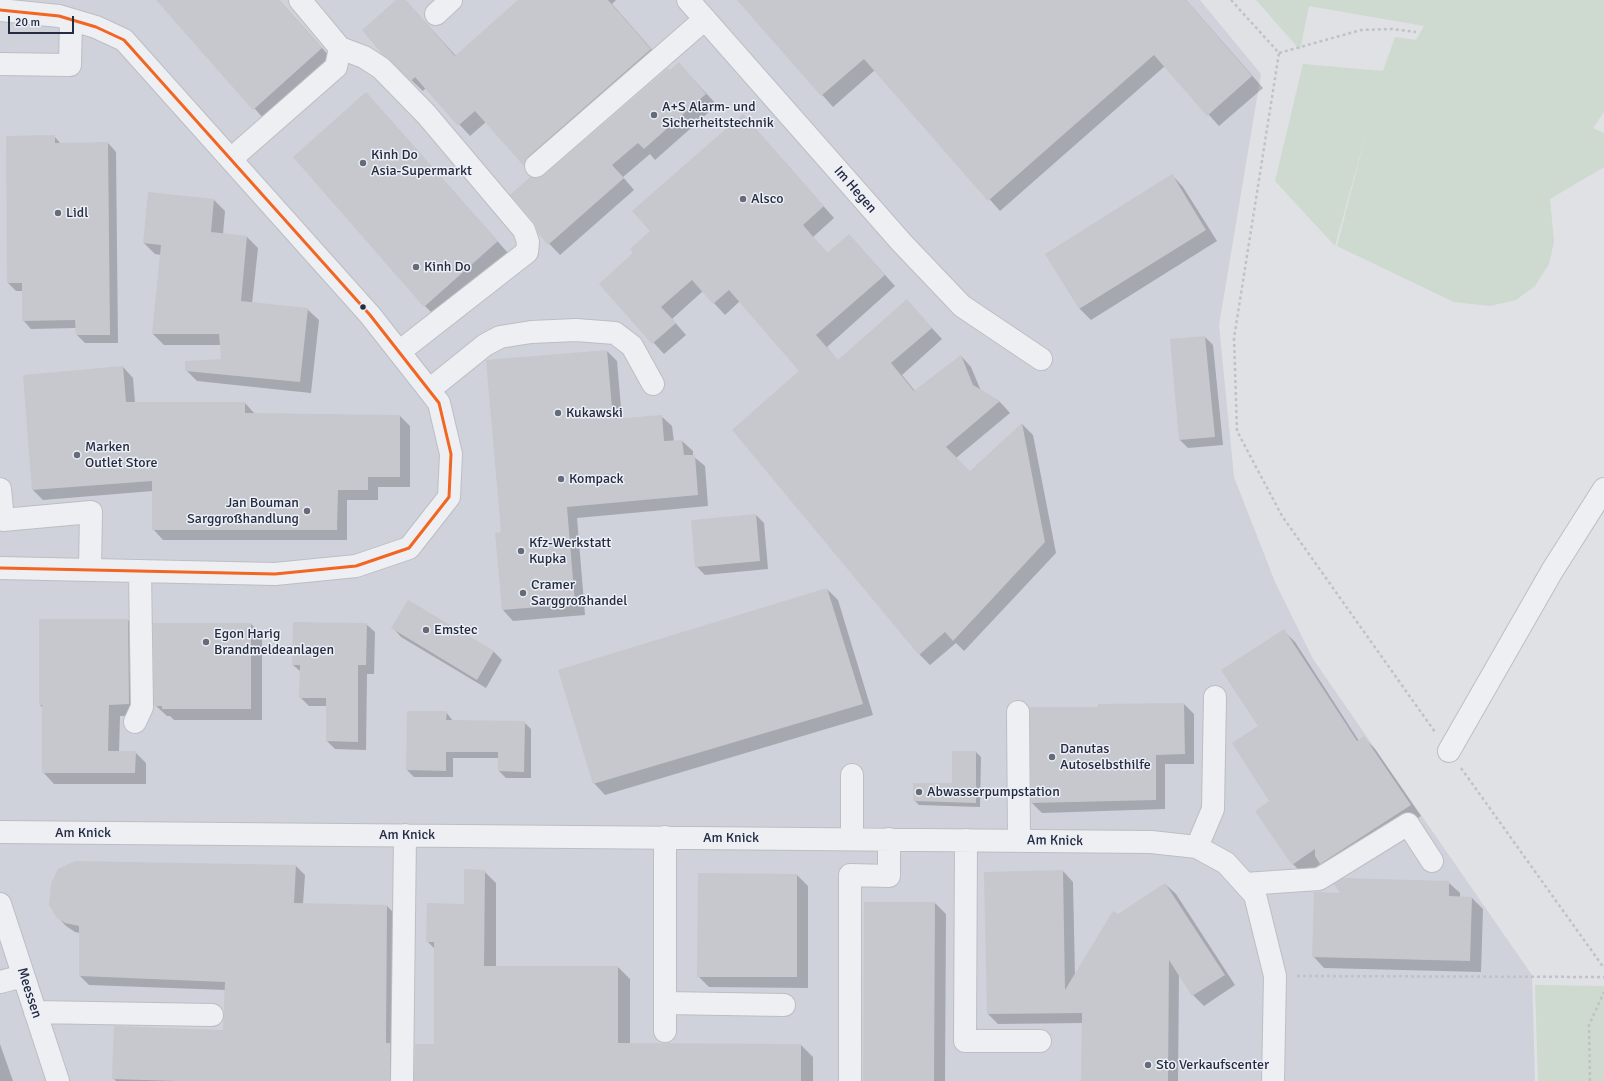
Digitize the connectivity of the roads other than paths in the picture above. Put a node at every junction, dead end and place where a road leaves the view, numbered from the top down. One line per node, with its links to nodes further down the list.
1 (300, 0): 6 (street)
2 (688, 0): 5 (street, Im Hegen)
3 (0, 10): 4 (street)
4 (64, 12): 7 (street); 8 (street)
5 (705, 19): 9 (street); 11 (street, Im Hegen)
6 (340, 48): 8 (street); 10 (street)
7 (0, 64)
8 (231, 159): 10 (street)
9 (536, 166)
10 (399, 352): 13 (street)
11 (1041, 358)
12 (653, 384): 13 (street)
13 (429, 390): 18 (street)
14 (0, 489): 17 (street)
15 (1604, 489): 22 (street)
16 (0, 568): 17 (street)
17 (90, 570): 18 (street)
18 (140, 571): 21 (street)
19 (1215, 697): 31 (street)
20 (1018, 712): 30 (street)
21 (135, 722)
22 (1449, 751)
23 (852, 775): 27 (street)
24 (0, 832): 25 (street, Am Knick)
25 (405, 835): 26 (street, Am Knick); 45 (street)
26 (665, 837): 27 (street, Am Knick); 38 (street)
27 (852, 839): 28 (street, Am Knick)
28 (889, 839): 29 (street, Am Knick); 46 (street)
29 (966, 840): 30 (street, Am Knick); 43 (street)
30 (1019, 840): 31 (street, Am Knick)
31 (1197, 847): 33 (street, Am Knick)
32 (1432, 861): 33 (street)
33 (1245, 884): 47 (street, Am Knick)
34 (0, 904): 35 (street, Meessen)
35 (4, 927): 36 (street, Meessen)
36 (24, 976): 37 (street); 40 (street, Meessen)
37 (0, 982)
38 (665, 1003): 39 (street); 42 (street)
39 (784, 1005)
40 (35, 1012): 41 (street); 44 (street, Meessen)
41 (212, 1015)
42 (665, 1031)
43 (1040, 1041)
44 (58, 1081)
45 (402, 1081)
46 (850, 1081)
47 (1273, 1081)

